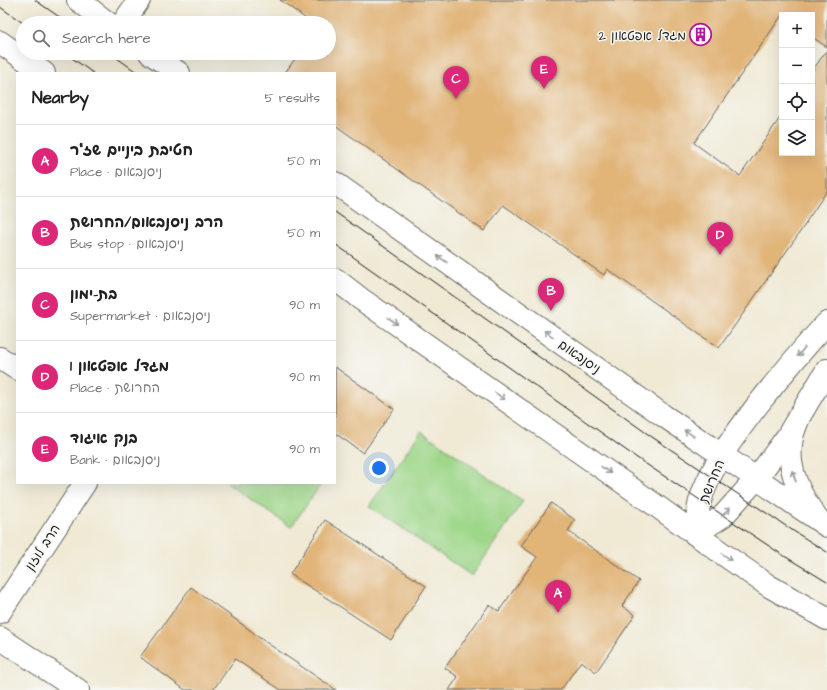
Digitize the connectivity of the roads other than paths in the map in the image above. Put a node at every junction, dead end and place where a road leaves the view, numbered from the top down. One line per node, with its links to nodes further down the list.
1 (78, 0): 3 (main road)
2 (139, 0): 4 (main road)
3 (99, 16)
4 (129, 16)
5 (0, 42): 6 (main road)
6 (16, 53)
7 (26, 60): 9 (main road)
8 (160, 60): 10 (main road)
9 (43, 72)
10 (178, 72)
11 (336, 184): 18 (main road, ניסנבאום, one-way to 11)
12 (336, 280): 22 (main road, one-way to 22)
13 (827, 323): 18 (main road, החרושת, one-way to 18)
14 (0, 358): 15 (main road)
15 (16, 369)
16 (827, 370): 17 (main road, החרושת)
17 (799, 417): 19 (main road, החרושת); 21 (main road, one-way to 17)
18 (722, 455): 19 (main road, ניסנבאום); 22 (main road, החרושת)
19 (756, 479): 21 (main road, ניסנבאום); 22 (main road, החרושת, one-way to 19)
20 (84, 484): 23 (main road, הרב לוזון)
21 (823, 524)
22 (695, 534): 24 (main road, one-way to 24)
23 (0, 612)
24 (827, 619)
25 (0, 638): 26 (main road)
26 (78, 690)

